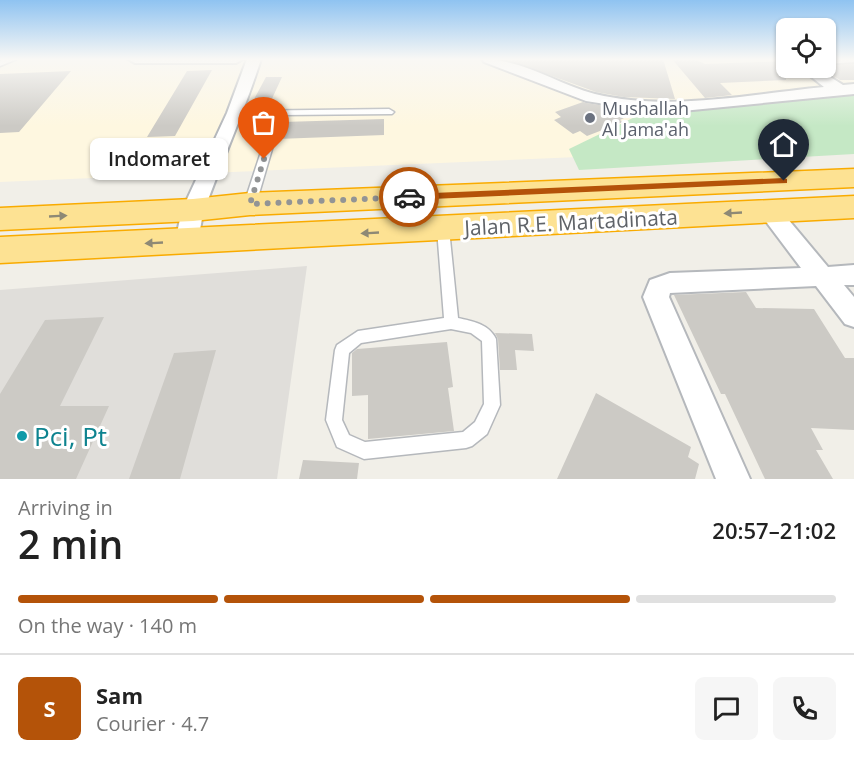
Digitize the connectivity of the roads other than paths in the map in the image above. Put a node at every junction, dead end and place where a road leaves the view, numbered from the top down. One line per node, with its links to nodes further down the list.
1 (246, 81): 6 (street)
2 (548, 81): 4 (street)
3 (831, 81): 4 (street)
4 (846, 90)
5 (389, 112): 7 (lane)
6 (235, 113): 7 (lane); 11 (street)
7 (278, 113): 9 (lane)
8 (854, 178): 9 (highway, Jalan R.E. Martadinata)
9 (250, 204): 11 (highway, Jalan R.E. Martadinata)
10 (854, 207): 12 (highway, Jalan R.E. Martadinata)
11 (193, 210): 13 (highway, Jalan R.E. Martadinata, one-way to 11); 15 (street)
12 (769, 211): 14 (highway, Jalan R.E. Martadinata, one-way to 14); 18 (street)
13 (0, 219)
14 (443, 229): 15 (highway, Jalan R.E. Martadinata, one-way to 15); 20 (lane)
15 (186, 242): 16 (highway, Jalan R.E. Martadinata, one-way to 16)
16 (0, 250)
17 (854, 275): 18 (street)
18 (823, 276): 19 (street); 21 (street)
19 (854, 316)
20 (451, 323): 20 (lane)
21 (733, 479)

